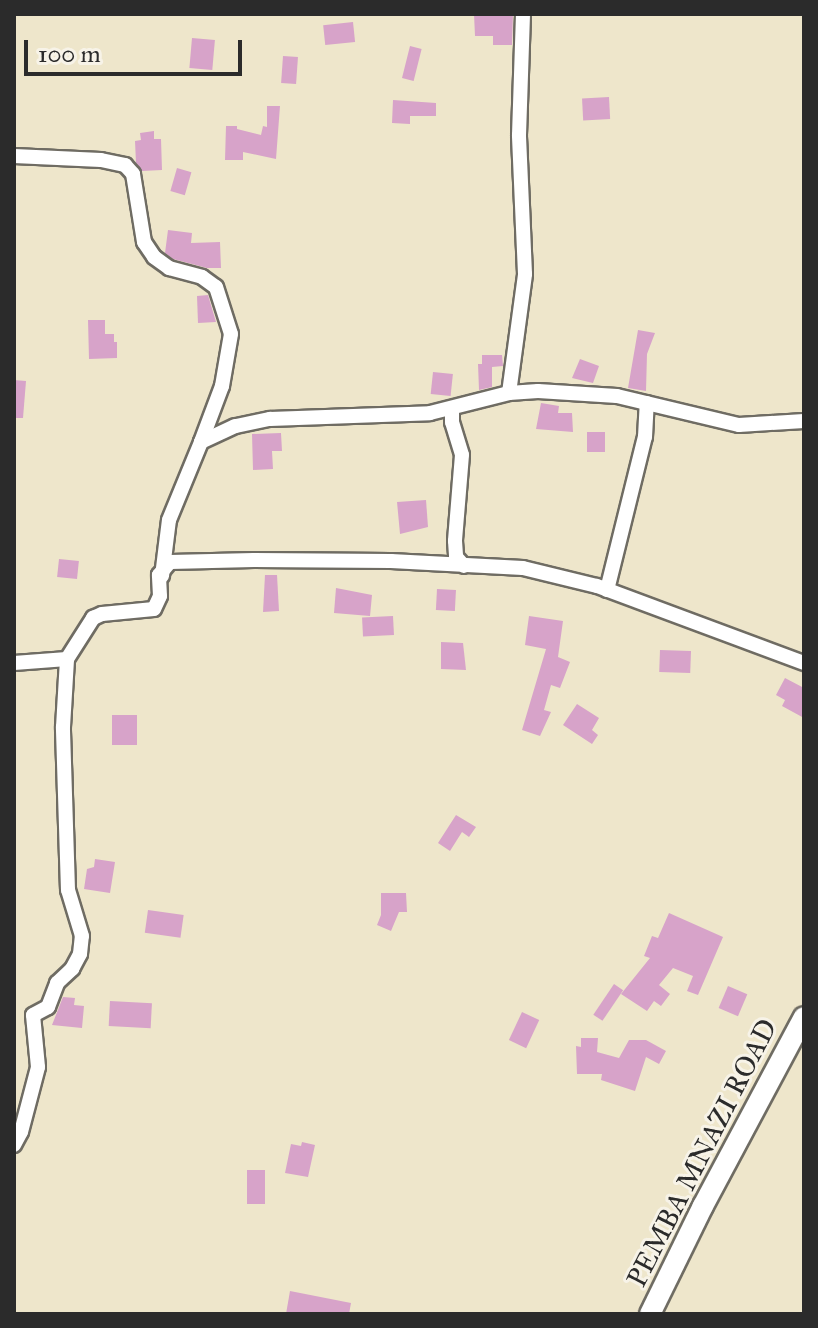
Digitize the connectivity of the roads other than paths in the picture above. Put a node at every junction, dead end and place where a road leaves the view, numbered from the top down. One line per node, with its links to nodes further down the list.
1 (523, 14): 3 (street)
2 (14, 156): 7 (street)
3 (509, 393): 4 (street); 5 (street)
4 (647, 403): 6 (street); 10 (street)
5 (452, 408): 7 (street); 8 (street)
6 (804, 421)
7 (201, 442): 9 (street)
8 (464, 566): 9 (street); 10 (street)
9 (162, 577): 11 (street)
10 (607, 590): 13 (street)
11 (67, 659): 12 (street); 15 (street)
12 (14, 663)
13 (804, 663)
14 (804, 1017): 16 (main road, PEMBA MNAZI ROAD)
15 (14, 1145)
16 (650, 1314)

